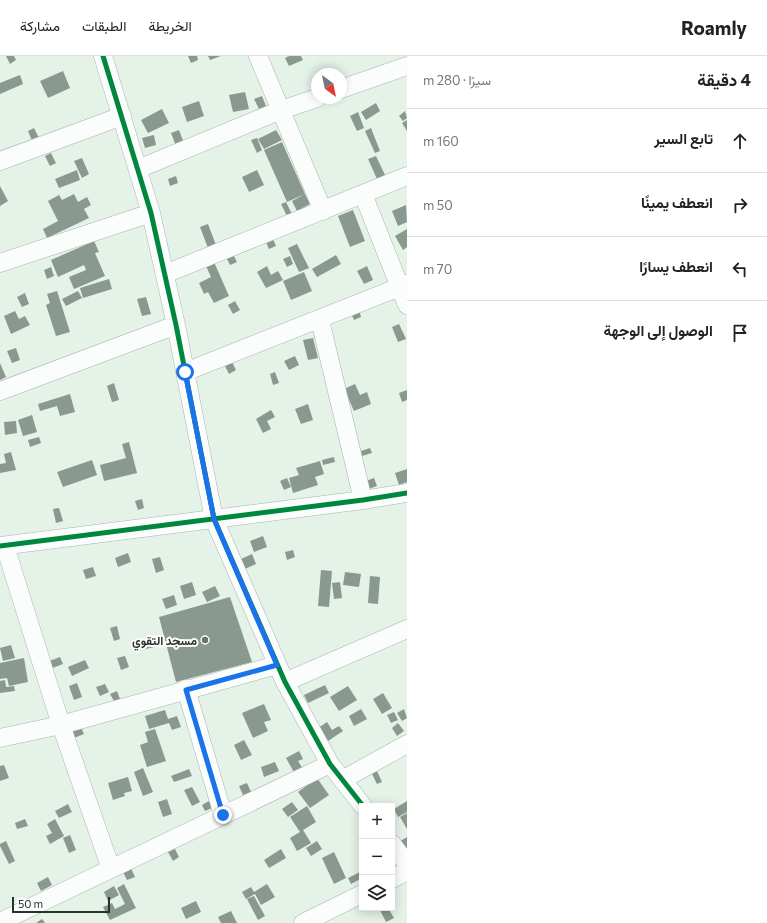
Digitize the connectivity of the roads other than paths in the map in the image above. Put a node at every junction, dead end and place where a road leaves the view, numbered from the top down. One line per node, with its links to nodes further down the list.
1 (103, 56): 7 (street)
2 (258, 56): 6 (street)
3 (407, 66): 4 (street)
4 (347, 87)
5 (311, 100): 6 (street)
6 (282, 110): 9 (street); 12 (street)
7 (122, 116): 8 (street); 9 (street)
8 (0, 161)
9 (138, 169): 13 (street)
10 (407, 176): 11 (street)
11 (363, 194): 12 (street); 16 (street)
12 (323, 211): 15 (street)
13 (151, 212): 14 (street); 15 (street)
14 (0, 263)
15 (165, 274): 19 (street)
16 (403, 285): 17 (street); 18 (street)
17 (407, 305)
18 (320, 320): 20 (street); 23 (street)
19 (176, 325): 20 (street); 21 (street)
20 (185, 372): 24 (street)
21 (0, 391)
22 (407, 493): 23 (street)
23 (363, 500): 24 (street)
24 (214, 519): 25 (street); 27 (street)
25 (3, 546): 30 (street)
26 (407, 629): 28 (street)
27 (277, 665): 28 (street); 29 (street)
28 (285, 682): 33 (street)
29 (186, 690): 30 (street); 36 (street)
30 (61, 725): 31 (street); 39 (street)
31 (0, 738)
32 (407, 744): 34 (street)
33 (330, 764): 34 (street); 36 (street)
34 (342, 780): 35 (street)
35 (361, 803)
36 (223, 815): 39 (street)
37 (395, 848): 38 (street)
38 (407, 864)
39 (111, 869): 43 (street)
40 (407, 871): 41 (street)
41 (395, 877)
42 (359, 895): 44 (street)
43 (0, 922)
44 (303, 923)

